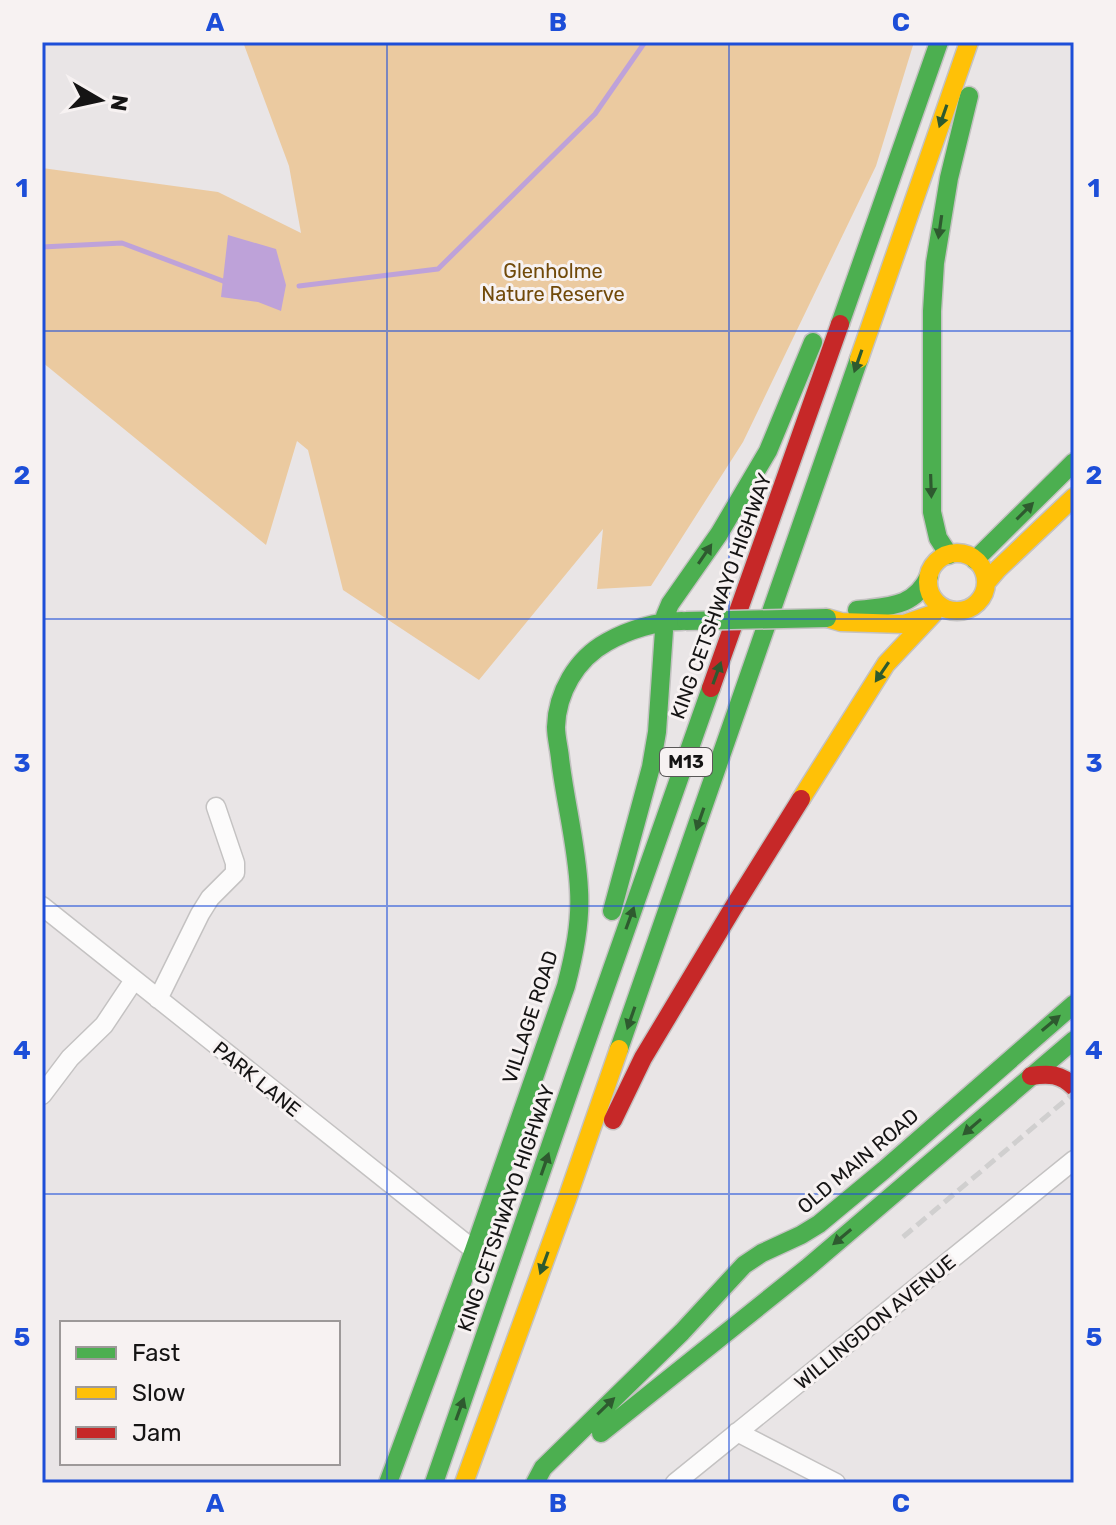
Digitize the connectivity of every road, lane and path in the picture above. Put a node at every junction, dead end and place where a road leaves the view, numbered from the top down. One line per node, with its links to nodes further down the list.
1 (939, 42): 4 (main road, KING CETSHWAYO HIGHWAY / M13)
2 (969, 42): 27 (main road, M13, one-way to 27)
3 (983, 42): 7 (main road, one-way to 7)
4 (899, 158): 13 (main road, one-way to 4); 23 (main road, KING CETSHWAYO HIGHWAY / M13, one-way to 4)
5 (1074, 462): 8 (main road, one-way to 5)
6 (1074, 497): 10 (main road)
7 (949, 555): 8 (main road); 9 (main road)
8 (975, 560): 10 (main road)
9 (929, 576): 11 (main road); 12 (main road, VILLAGE ROAD)
10 (986, 583): 11 (main road)
11 (938, 611): 12 (main road, VILLAGE ROAD); 27 (main road, one-way to 27)
12 (827, 618): 13 (main road, VILLAGE ROAD, bridge)
13 (665, 621): 14 (main road, VILLAGE ROAD); 15 (main road)
14 (638, 630): 15 (main road); 28 (main road, VILLAGE ROAD)
15 (661, 673): 23 (main road)
16 (216, 807): 19 (street)
17 (42, 906): 18 (street, PARK LANE)
18 (134, 980): 19 (street, PARK LANE); 25 (street)
19 (158, 999): 28 (street, PARK LANE)
20 (1074, 1004): 29 (main road, OLD MAIN ROAD, one-way to 20)
21 (1073, 1041): 22 (main road, OLD MAIN ROAD); 24 (main road)
22 (1031, 1076): 24 (main road); 30 (main road, OLD MAIN ROAD, one-way to 30)
23 (574, 1077): 35 (main road, KING CETSHWAYO HIGHWAY / M13, one-way to 23)
24 (1070, 1082)
25 (42, 1095)
26 (1070, 1168): 33 (street, WILLINGDON AVENUE)
27 (567, 1199): 36 (main road, M13, one-way to 36)
28 (474, 1250): 34 (main road, VILLAGE ROAD)
29 (737, 1273): 30 (main road); 31 (main road, OLD MAIN ROAD)
30 (768, 1299): 32 (main road, OLD MAIN ROAD)
31 (692, 1311): 32 (main road); 37 (main road, OLD MAIN ROAD, one-way to 31)
32 (732, 1327): 37 (main road, OLD MAIN ROAD)
33 (737, 1432): 38 (street, WILLINGDON AVENUE); 39 (street)
34 (388, 1483)
35 (434, 1483)
36 (464, 1483)
37 (535, 1483)
38 (675, 1483)
39 (836, 1483)

